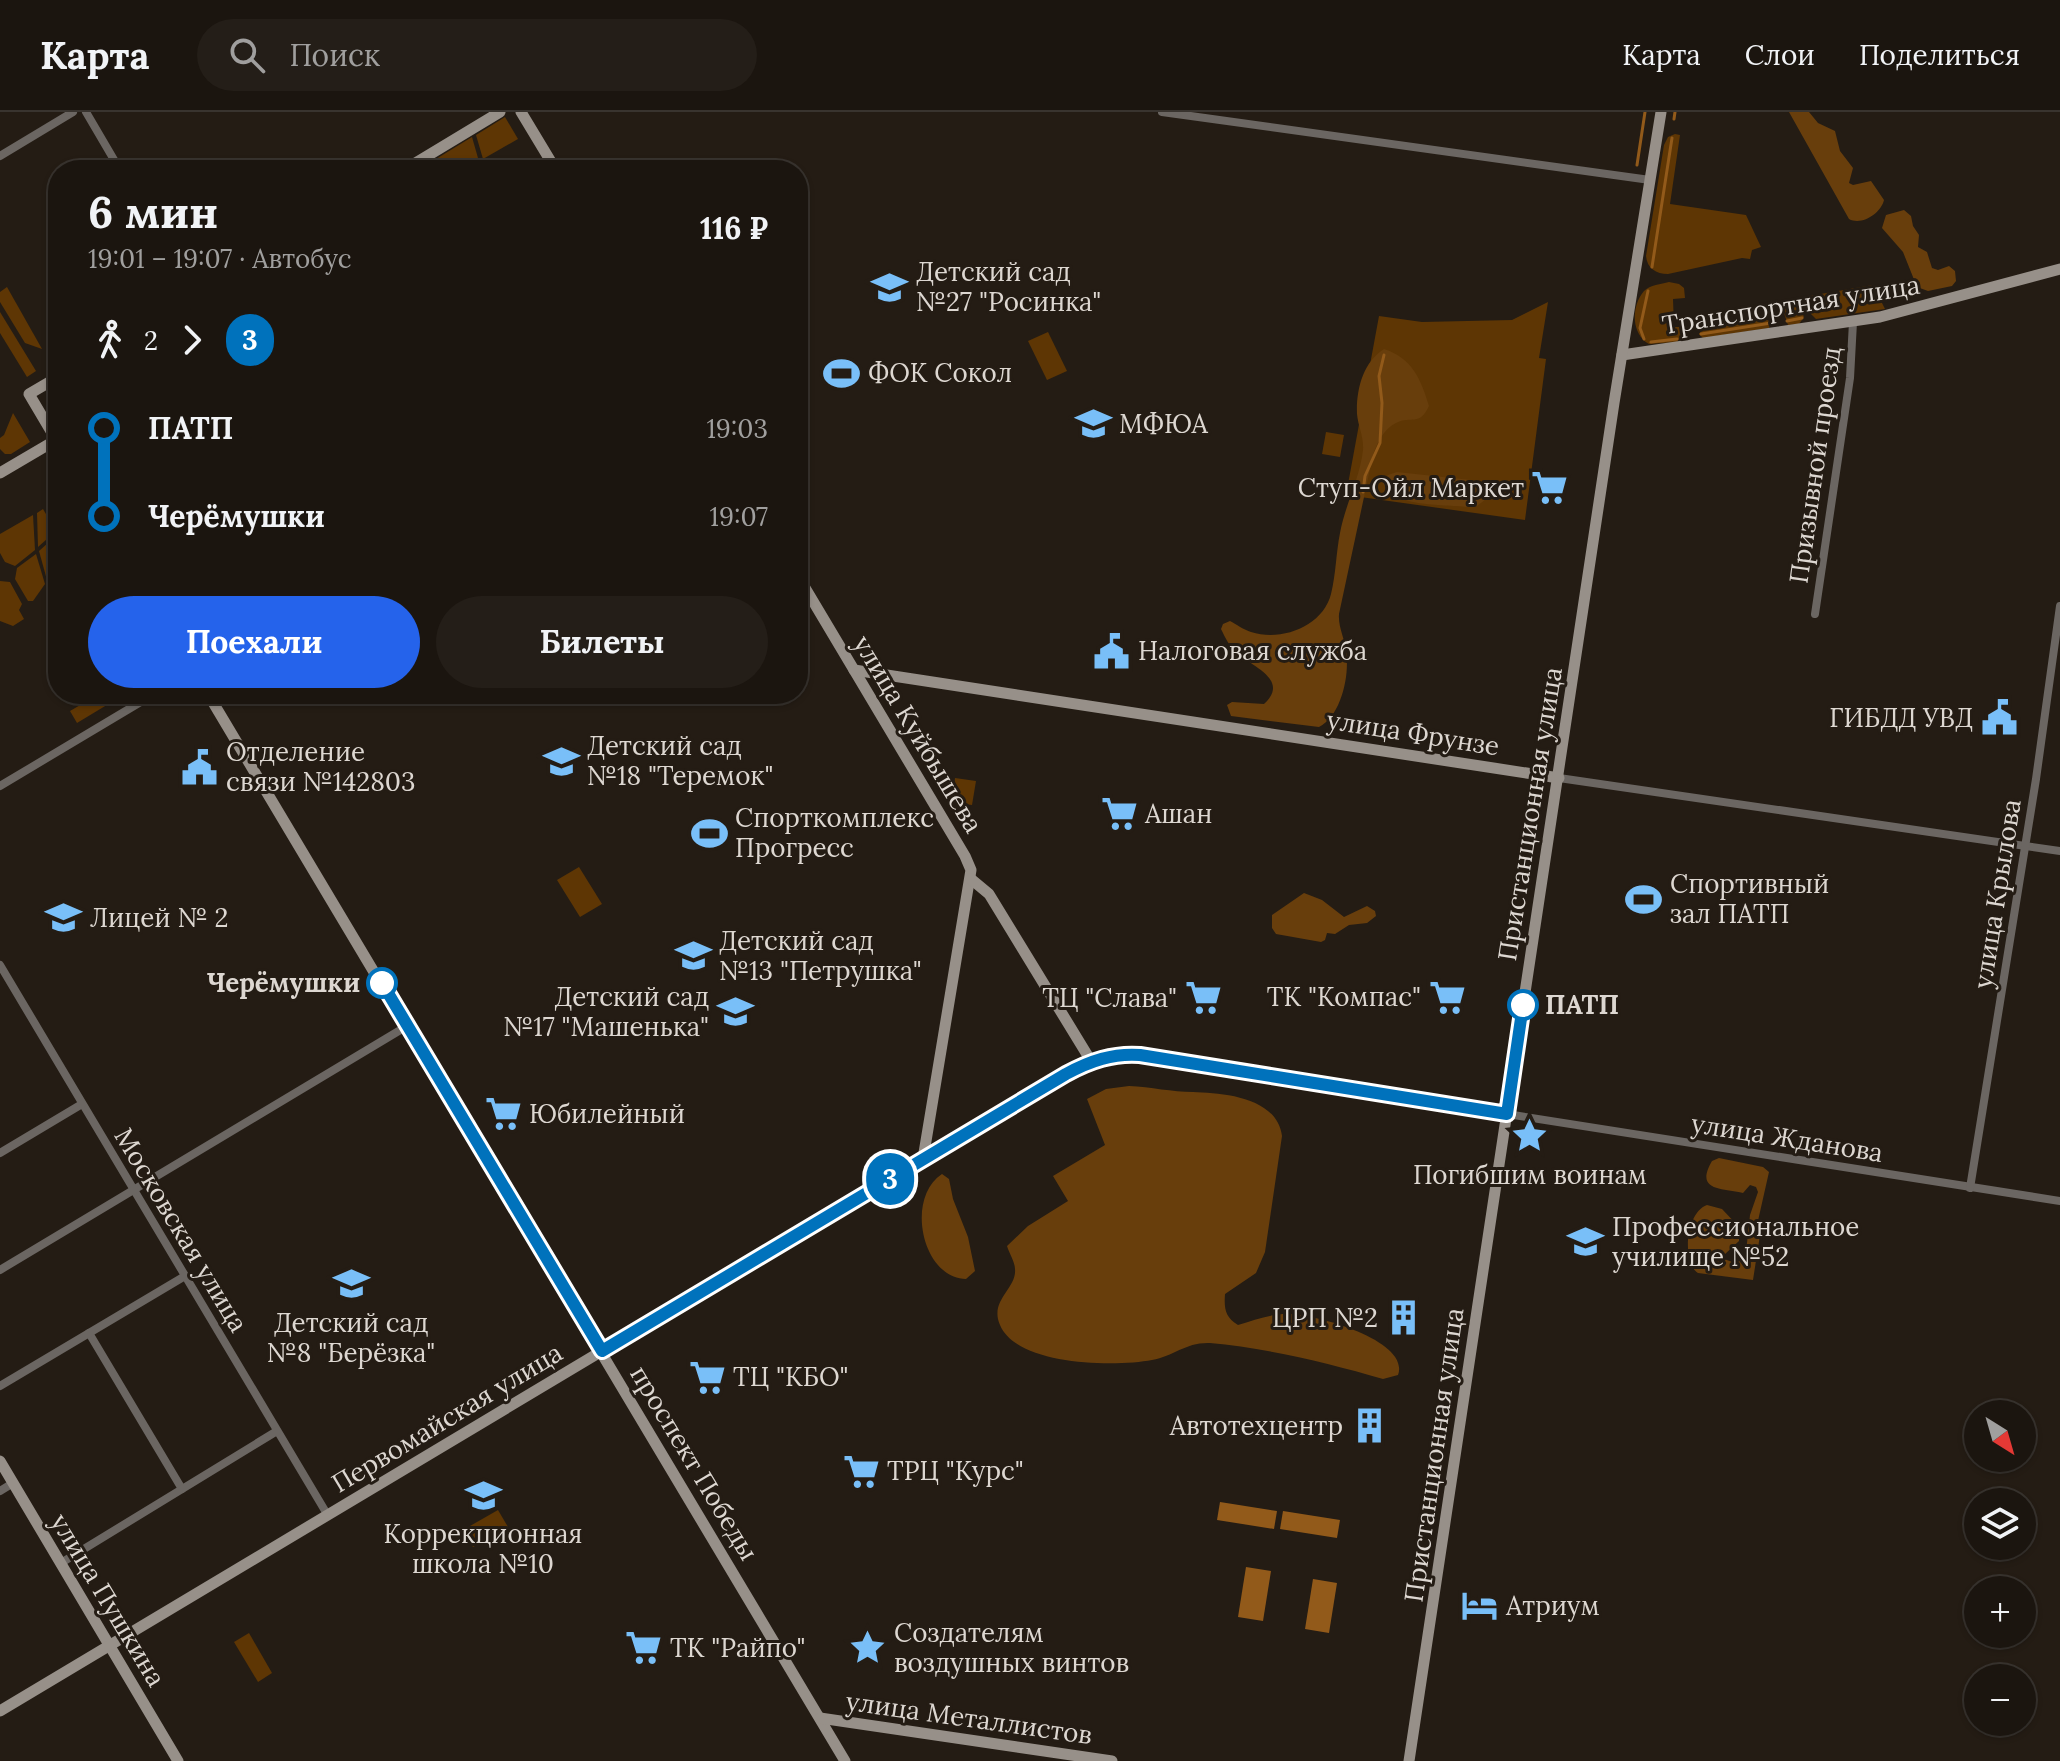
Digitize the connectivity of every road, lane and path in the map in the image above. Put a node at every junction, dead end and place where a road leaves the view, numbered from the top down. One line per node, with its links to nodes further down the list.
1 (73, 112): 7 (street)
2 (86, 112): 8 (street)
3 (500, 112): 9 (main road)
4 (521, 112): 10 (main road)
5 (1162, 112): 11 (street)
6 (1661, 112): 11 (main road, Пристанционная улица)
7 (0, 156)
8 (114, 160)
9 (421, 160)
10 (550, 160)
11 (1650, 180): 14 (main road, Пристанционная улица)
12 (2060, 269): 13 (main road, Транспортная улица)
13 (1853, 322): 14 (main road, Транспортная улица); 21 (street, Призывной проезд)
14 (1622, 355): 25 (main road, Пристанционная улица)
15 (48, 383): 16 (main road)
16 (48, 426)
17 (48, 446): 18 (main road)
18 (0, 473)
19 (808, 593): 22 (main road, улица Куйбышева)
20 (2060, 606): 27 (street, улица Крылова)
21 (1815, 614)
22 (854, 670): 25 (main road, улица Фрунзе); 29 (main road, улица Куйбышева)
23 (137, 704): 26 (street)
24 (214, 704): 31 (main road, проспект Победы)
25 (1559, 778): 27 (street, улица Фрунзе); 34 (main road, Пристанционная улица)
26 (0, 786)
27 (2026, 846): 28 (street, улица Фрунзе); 37 (street, улица Крылова)
28 (2060, 851)
29 (971, 879): 32 (main road); 36 (main road)
30 (0, 965): 33 (street, Московская улица)
31 (407, 1026): 38 (street); 43 (main road, проспект Победы)
32 (1091, 1061): 34 (main road, Первомайская улица); 36 (main road, Первомайская улица)
33 (82, 1104): 35 (street); 38 (street, Московская улица)
34 (1507, 1114): 37 (street, улица Жданова); 58 (main road, Пристанционная улица)
35 (0, 1153)
36 (923, 1159): 43 (main road, Первомайская улица)
37 (1970, 1188): 39 (street, улица Жданова)
38 (134, 1191): 40 (street); 41 (street, Московская улица)
39 (2060, 1201)
40 (0, 1270)
41 (185, 1276): 42 (street); 45 (street, Московская улица)
42 (89, 1333): 44 (street); 48 (street)
43 (602, 1351): 50 (main road, Первомайская улица); 54 (main road, проспект Победы)
44 (0, 1386)
45 (277, 1431): 48 (street); 50 (street, Московская улица)
46 (0, 1461): 47 (main road, улица Пушкина)
47 (13, 1483): 49 (street); 51 (main road, улица Пушкина)
48 (182, 1489): 51 (street)
49 (0, 1491)
50 (327, 1514): 52 (main road, Первомайская улица)
51 (61, 1563): 52 (main road, улица Пушкина)
52 (110, 1646): 53 (main road, Первомайская улица); 55 (main road, улица Пушкина)
53 (0, 1711)
54 (820, 1718): 56 (main road, проспект Победы); 57 (main road, улица Металлистов)
55 (174, 1759)
56 (845, 1761)
57 (1112, 1761)
58 (1409, 1761)

